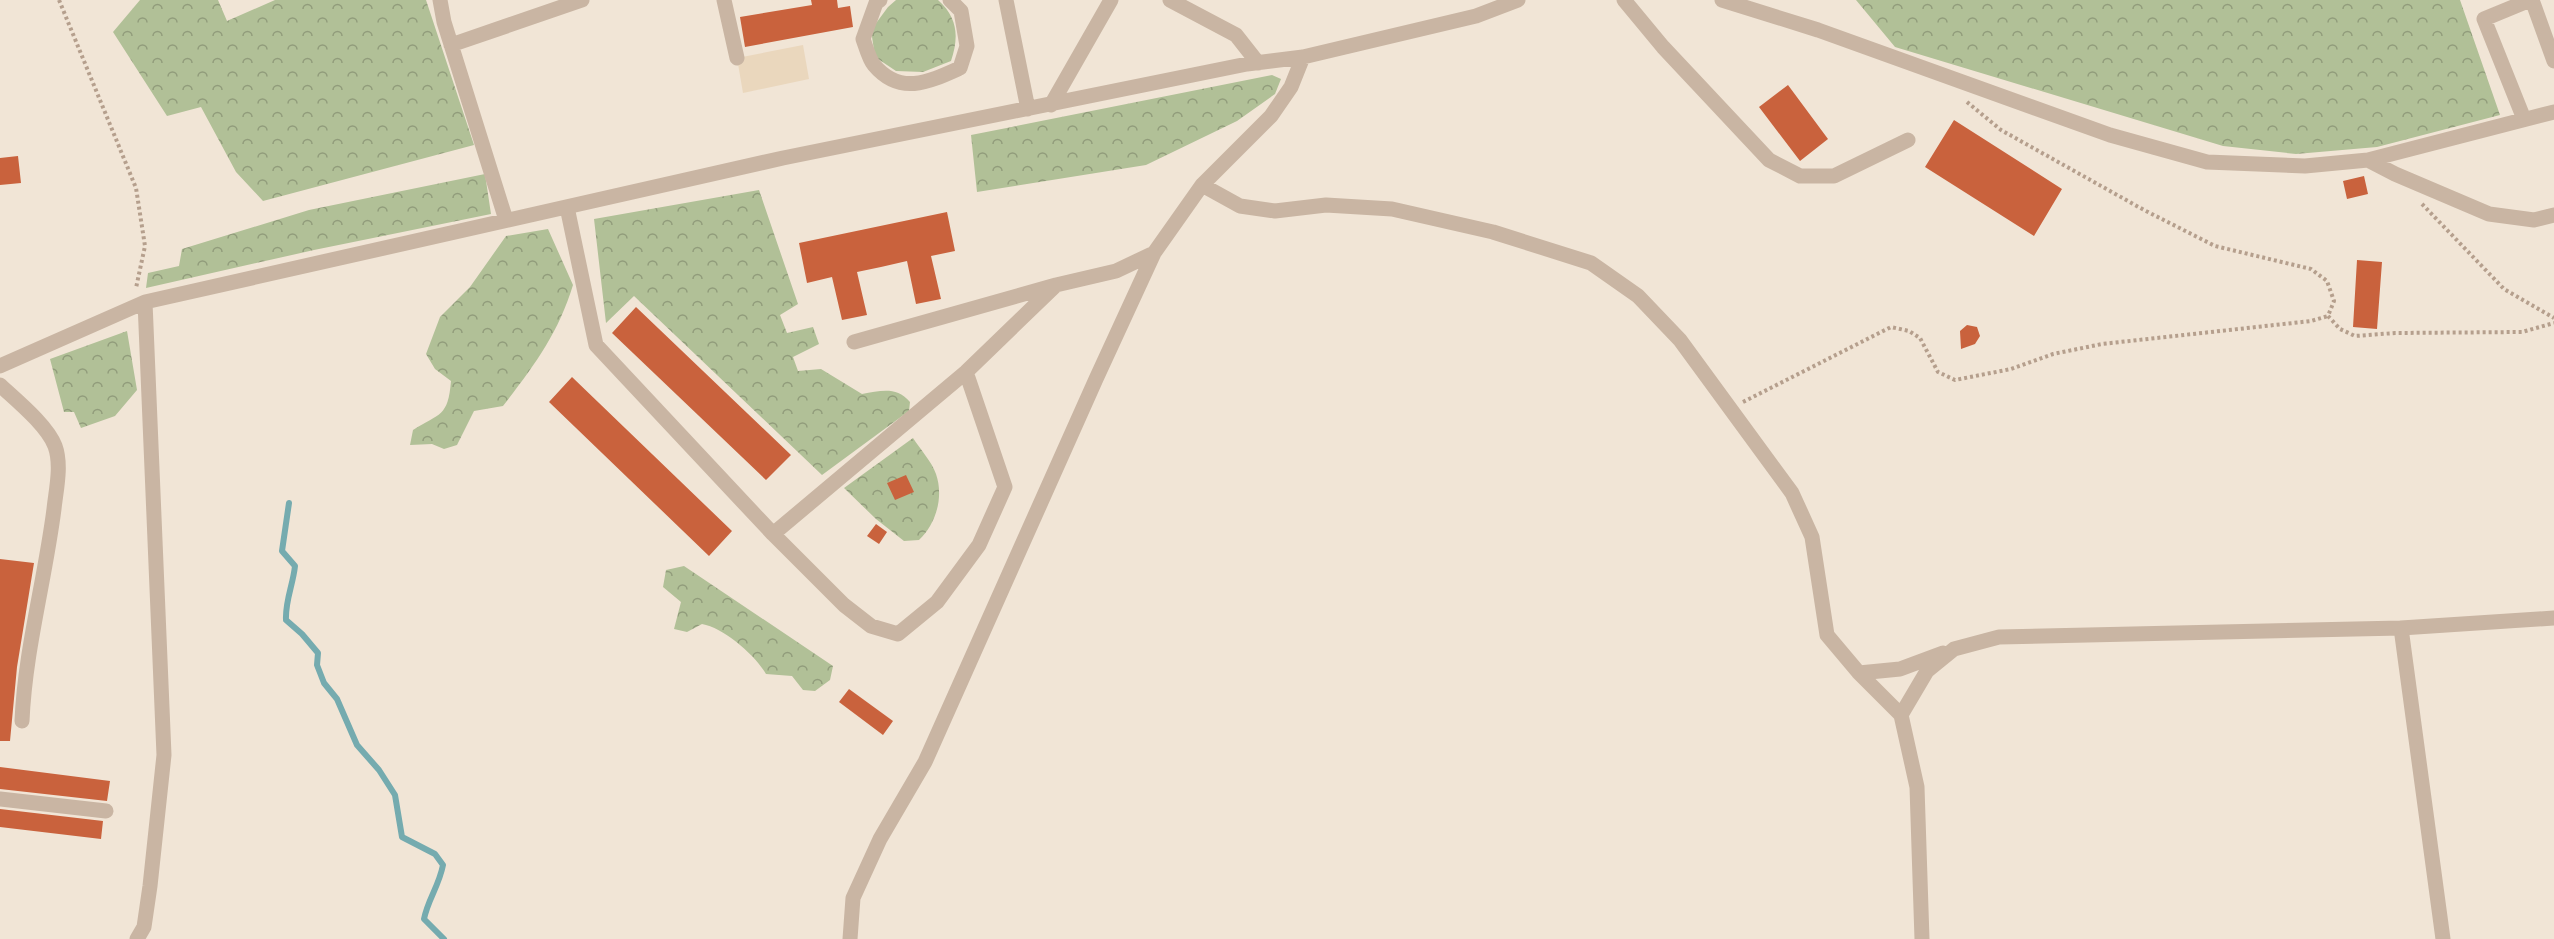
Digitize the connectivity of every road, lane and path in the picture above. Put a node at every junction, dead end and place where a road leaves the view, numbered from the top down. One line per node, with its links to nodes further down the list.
1 (58, 0): 33 (path)
2 (440, 0): 14 (lane)
3 (582, 0): 14 (lane)
4 (724, 0): 16 (lane)
5 (880, 0): 6 (lane)
6 (950, 0)
7 (1006, 0): 21 (lane)
8 (1111, 0): 20 (lane)
9 (1170, 0): 18 (lane)
10 (1518, 0): 15 (lane)
11 (1624, 0): 24 (lane)
12 (1722, 0): 25 (lane)
13 (2531, 0): 17 (lane); 23 (lane)
14 (451, 45): 30 (lane)
15 (1303, 57): 18 (lane); 26 (lane)
16 (737, 58)
17 (2554, 61)
18 (1258, 63): 20 (lane)
19 (1959, 95): 34 (path)
20 (1051, 105): 21 (lane)
21 (1028, 109): 28 (lane)
22 (2554, 112): 23 (lane)
23 (2524, 119): 25 (lane)
24 (1908, 140)
25 (2368, 160): 29 (lane)
26 (1202, 185): 31 (lane); 41 (lane)
27 (2417, 198): 35 (path)
28 (567, 207): 30 (lane); 42 (lane)
29 (2554, 215)
30 (506, 220): 33 (lane)
31 (1154, 253): 32 (lane); 52 (lane)
32 (1056, 285): 37 (lane); 39 (lane)
33 (138, 304): 38 (lane); 51 (lane)
34 (2328, 316): 36 (path); 41 (path)
35 (2554, 318)
36 (2554, 323)
37 (854, 342)
38 (0, 366)
39 (966, 372): 42 (lane); 42 (lane)
40 (0, 385): 48 (lane)
41 (1729, 409): 46 (lane)
42 (773, 534)
43 (2554, 618): 44 (lane)
44 (2401, 628): 45 (lane); 54 (lane)
45 (1954, 649): 46 (lane); 47 (lane)
46 (1859, 673): 47 (lane)
47 (1901, 716): 53 (lane)
48 (22, 722)
49 (0, 799): 50 (lane)
50 (106, 811)
51 (137, 939)
52 (850, 939)
53 (1923, 939)
54 (2443, 939)

